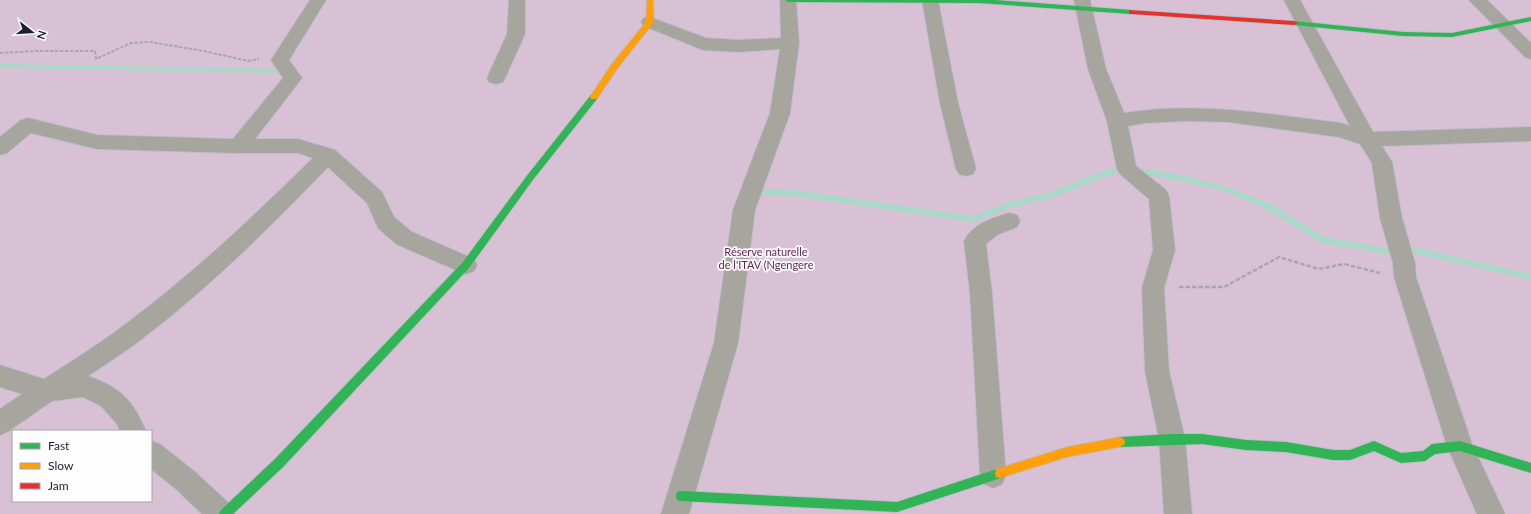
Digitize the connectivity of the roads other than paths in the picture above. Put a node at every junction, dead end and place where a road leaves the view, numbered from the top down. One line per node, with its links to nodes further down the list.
1 (318, 0): 19 (street)
2 (517, 0): 15 (street)
3 (650, 0): 10 (street)
4 (788, 0): 5 (street); 13 (street)
5 (930, 0): 8 (street); 22 (street)
6 (1292, 0): 11 (street)
7 (1477, 0): 12 (street)
8 (1083, 4): 11 (street); 16 (street)
9 (1531, 19): 12 (street)
10 (650, 22): 13 (street); 24 (street)
11 (1304, 24): 12 (street); 18 (street)
12 (1504, 25): 14 (street)
13 (790, 43): 34 (street)
14 (1531, 53)
15 (496, 78)
16 (1117, 121): 18 (street); 29 (street)
17 (1531, 134): 18 (street)
18 (1367, 140): 30 (street)
19 (238, 146): 20 (street); 21 (street)
20 (0, 148)
21 (328, 155): 24 (street); 26 (street)
22 (966, 169)
23 (1009, 221): 33 (street)
24 (466, 265): 36 (street)
25 (0, 376): 26 (street)
26 (46, 391): 27 (street); 28 (street)
27 (0, 423)
28 (133, 430)
29 (1172, 439): 30 (street); 33 (street); 37 (street)
30 (1460, 446): 32 (street); 38 (street)
31 (152, 455): 35 (street)
32 (1531, 468)
33 (993, 475): 34 (street)
34 (678, 505)
35 (222, 514)
36 (225, 514)
37 (1178, 514)
38 (1491, 514)

